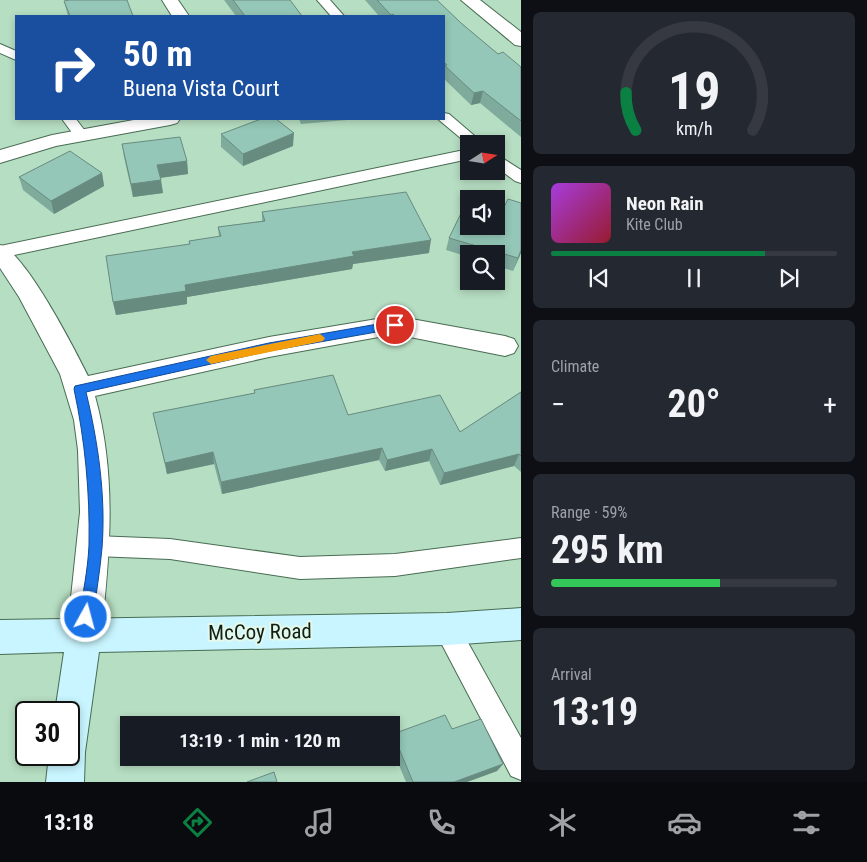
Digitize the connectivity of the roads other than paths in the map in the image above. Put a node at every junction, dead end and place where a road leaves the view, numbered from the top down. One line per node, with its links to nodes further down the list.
1 (170, 0): 4 (street)
2 (323, 0): 5 (lane)
3 (469, 0): 6 (street)
4 (179, 15)
5 (337, 15)
6 (521, 41)
7 (0, 48): 8 (lane)
8 (15, 56)
9 (445, 118): 13 (lane)
10 (70, 120): 12 (lane)
11 (164, 120): 12 (street)
12 (81, 135): 15 (street)
13 (466, 135)
14 (460, 156): 18 (lane)
15 (0, 157)
16 (505, 166): 17 (lane)
17 (521, 178)
18 (0, 252): 20 (street)
19 (505, 346): 20 (street)
20 (79, 389): 21 (street)
21 (95, 546): 22 (lane); 25 (street)
22 (521, 548)
23 (521, 624): 24 (street, McCoy Road)
24 (447, 629): 25 (street, McCoy Road); 29 (lane)
25 (84, 634): 26 (street, McCoy Road); 27 (street)
26 (0, 636)
27 (75, 701)
28 (67, 766): 30 (street)
29 (521, 766)
30 (65, 782)

